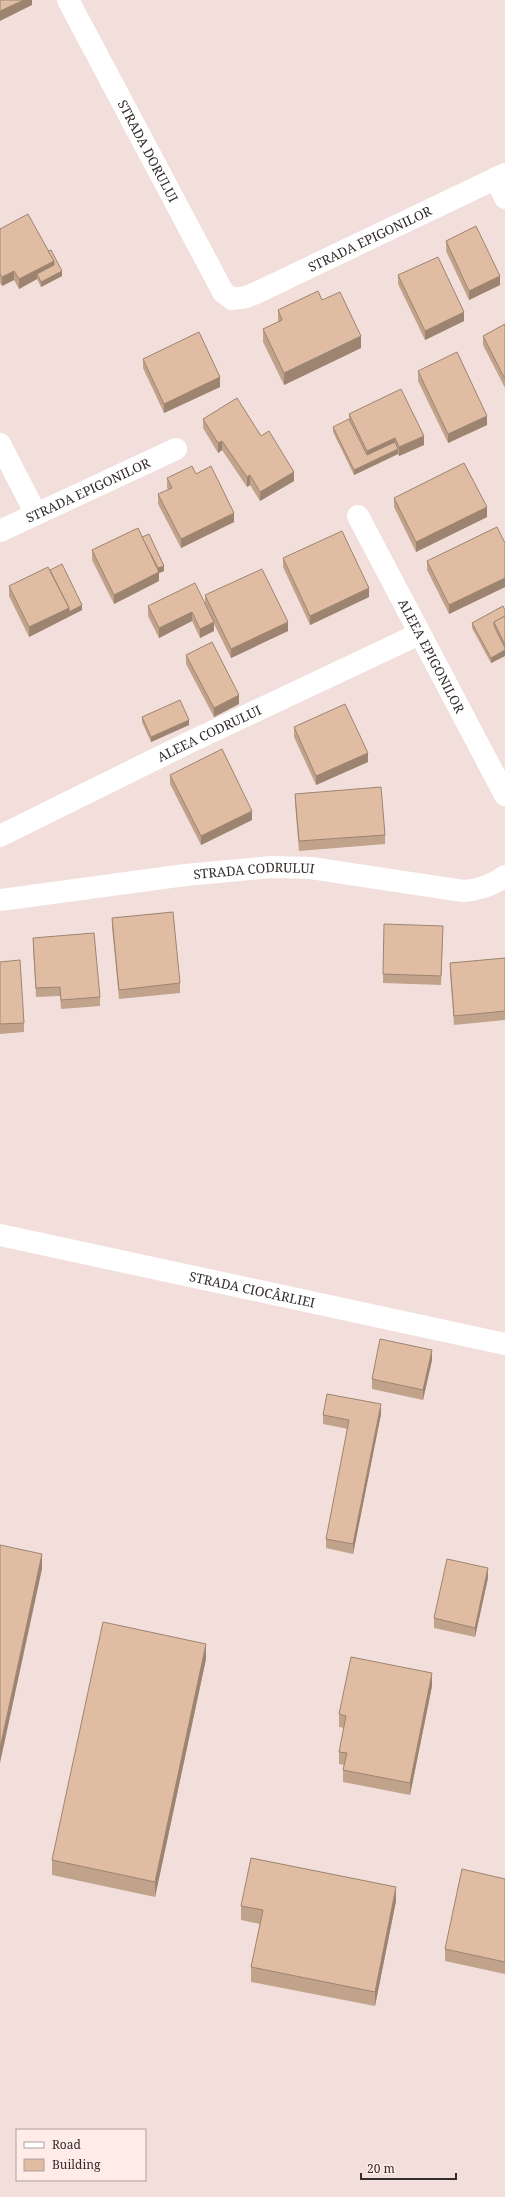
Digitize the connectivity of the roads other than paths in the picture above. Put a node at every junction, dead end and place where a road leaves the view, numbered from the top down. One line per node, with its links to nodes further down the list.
1 (68, 0): 4 (street, STRADA DORULUI)
2 (500, 176): 3 (street); 4 (street, STRADA EPIGONILOR)
3 (505, 198)
4 (232, 299)
5 (0, 444): 7 (street)
6 (176, 449): 7 (street, STRADA EPIGONILOR)
7 (36, 514): 9 (street, STRADA EPIGONILOR)
8 (358, 516): 10 (street, ALEEA EPIGONILOR)
9 (0, 531)
10 (419, 634): 11 (street, ALEEA EPIGONILOR); 12 (street, ALEEA CODRULUI)
11 (505, 795)
12 (0, 836)
13 (505, 876): 14 (street, STRADA CODRULUI)
14 (0, 900)
15 (0, 1235): 16 (street, STRADA CIOCÂRLIEI)
16 (505, 1344)

